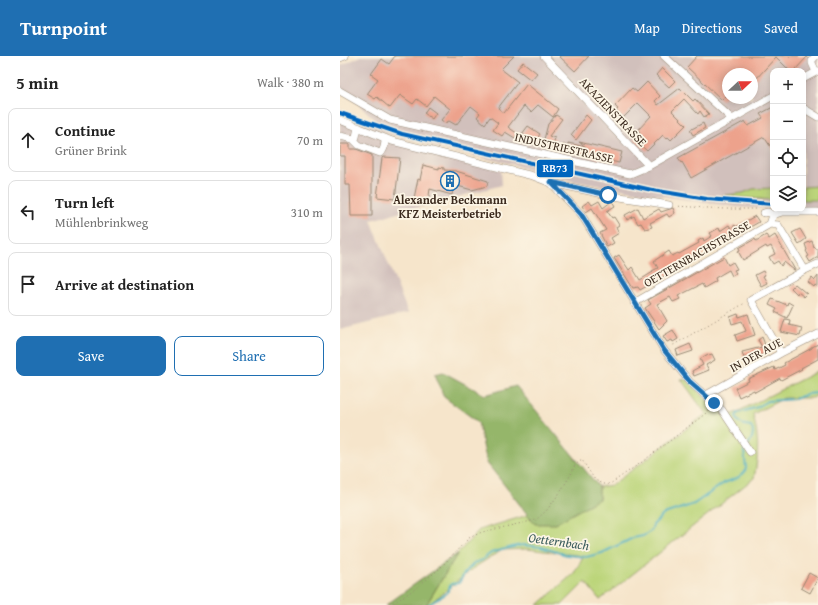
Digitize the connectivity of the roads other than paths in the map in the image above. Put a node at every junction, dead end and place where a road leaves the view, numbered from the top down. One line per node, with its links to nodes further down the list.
1 (345, 56): 5 (street)
2 (544, 56): 18 (street, AKAZIENSTRASSE)
3 (664, 56): 12 (street)
4 (816, 56): 6 (street)
5 (340, 58)
6 (817, 71): 7 (street)
7 (806, 77)
8 (340, 91): 18 (street, INDUSTRIESTRASSE)
9 (770, 98): 12 (street, INDUSTRIESTRASSE)
10 (806, 110): 11 (street)
11 (818, 118)
12 (732, 119): 18 (street, INDUSTRIESTRASSE)
13 (340, 120): 14 (street)
14 (358, 127): 16 (street); 17 (street)
15 (340, 136): 17 (street)
16 (385, 138): 17 (street); 19 (street)
17 (353, 139)
18 (649, 166)
19 (551, 182): 20 (street); 25 (street)
20 (669, 205)
21 (818, 212): 22 (street)
22 (770, 224): 24 (street); 25 (street, OETTERNBACHSTRASSE)
23 (818, 264): 24 (street)
24 (805, 270): 27 (street)
25 (634, 303): 28 (street)
26 (818, 334): 27 (street, IN DER AUE)
27 (781, 353): 28 (street, IN DER AUE)
28 (706, 395): 29 (street)
29 (750, 452)

